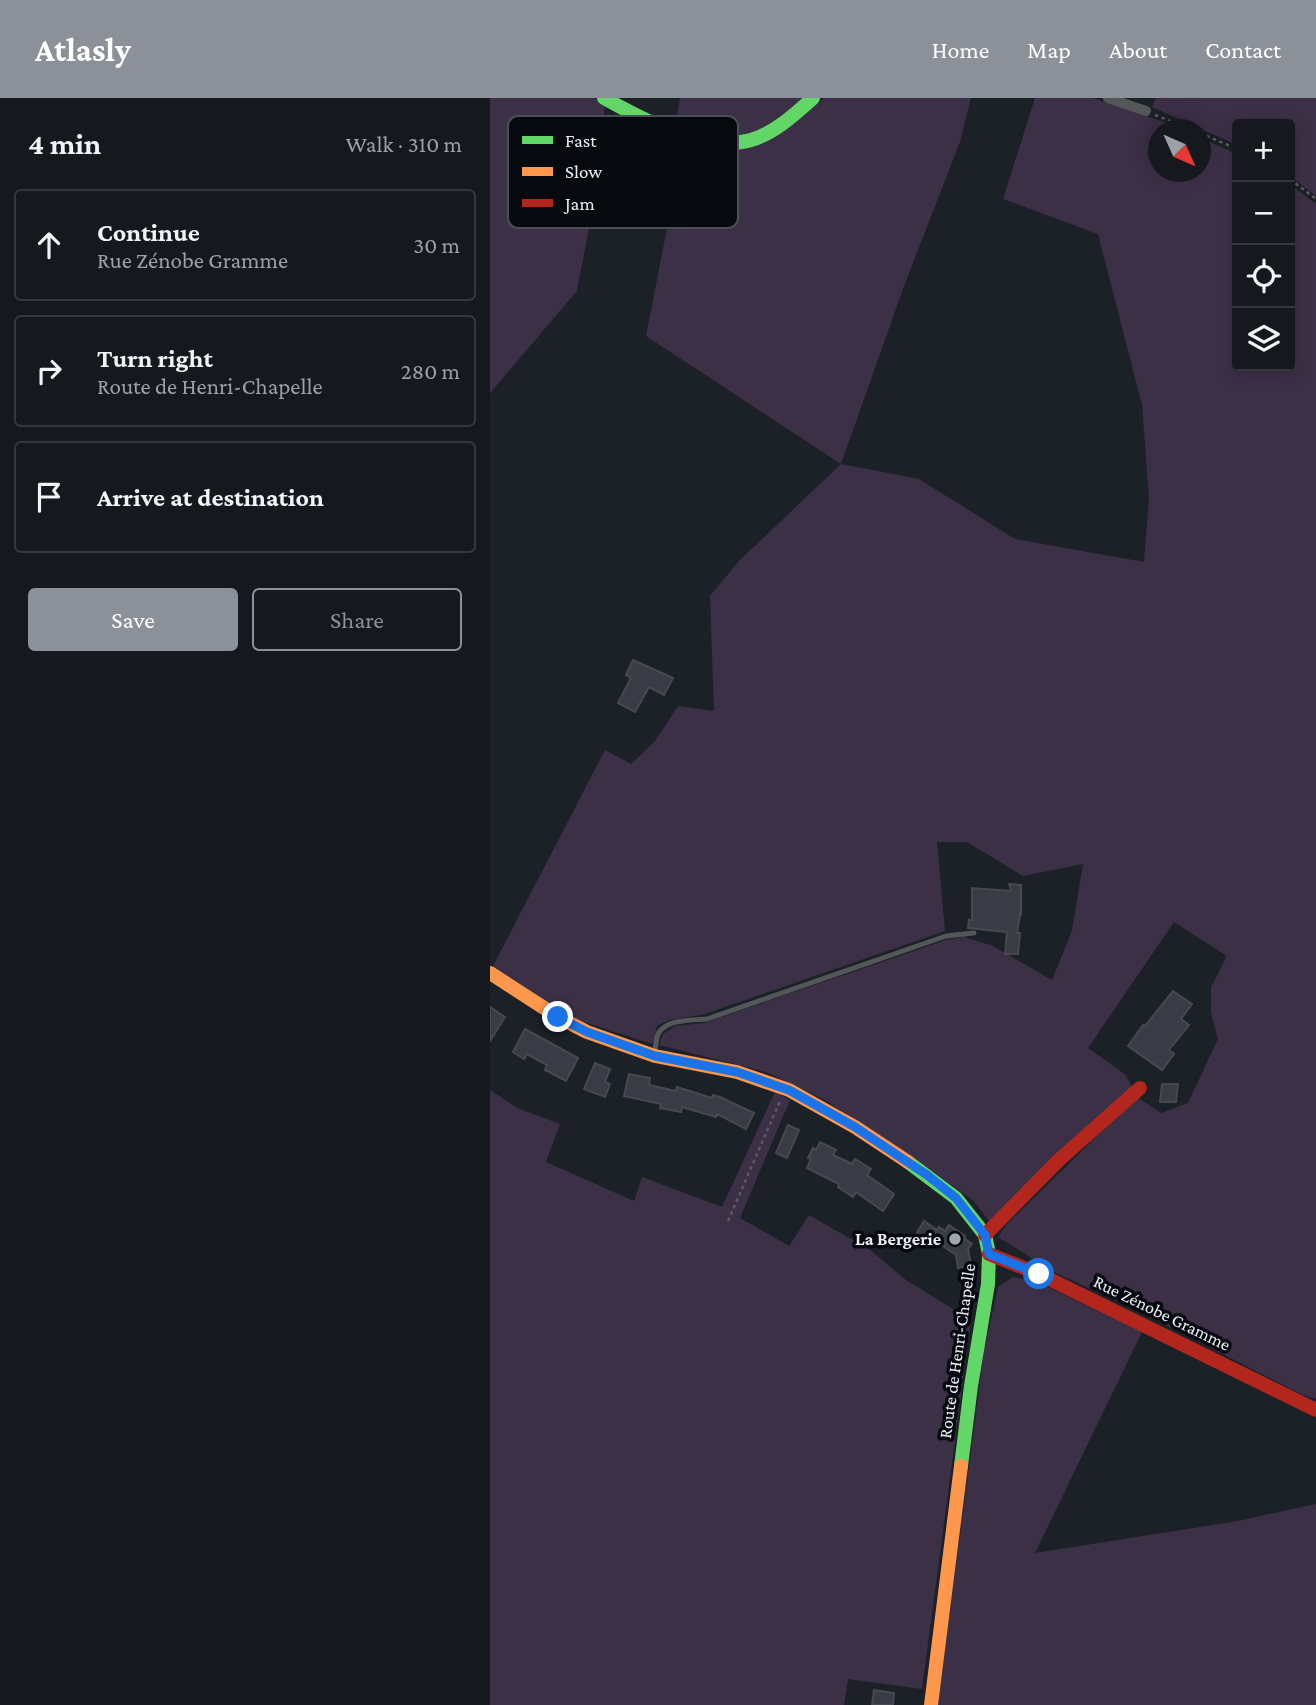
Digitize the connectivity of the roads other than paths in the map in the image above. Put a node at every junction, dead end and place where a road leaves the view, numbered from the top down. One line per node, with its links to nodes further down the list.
1 (604, 98): 5 (street)
2 (813, 98): 6 (street)
3 (1108, 98): 4 (street)
4 (1146, 111)
5 (637, 116)
6 (738, 142)
7 (974, 933): 9 (lane)
8 (490, 972): 9 (street, Route de Henri-Chapelle)
9 (655, 1056): 11 (street, Route de Henri-Chapelle)
10 (1140, 1088): 11 (street)
11 (985, 1235): 12 (street, Route de Henri-Chapelle)
12 (989, 1254): 13 (street, Rue Zénobe Gramme); 14 (street, Route de Henri-Chapelle)
13 (1316, 1410)
14 (931, 1705)

